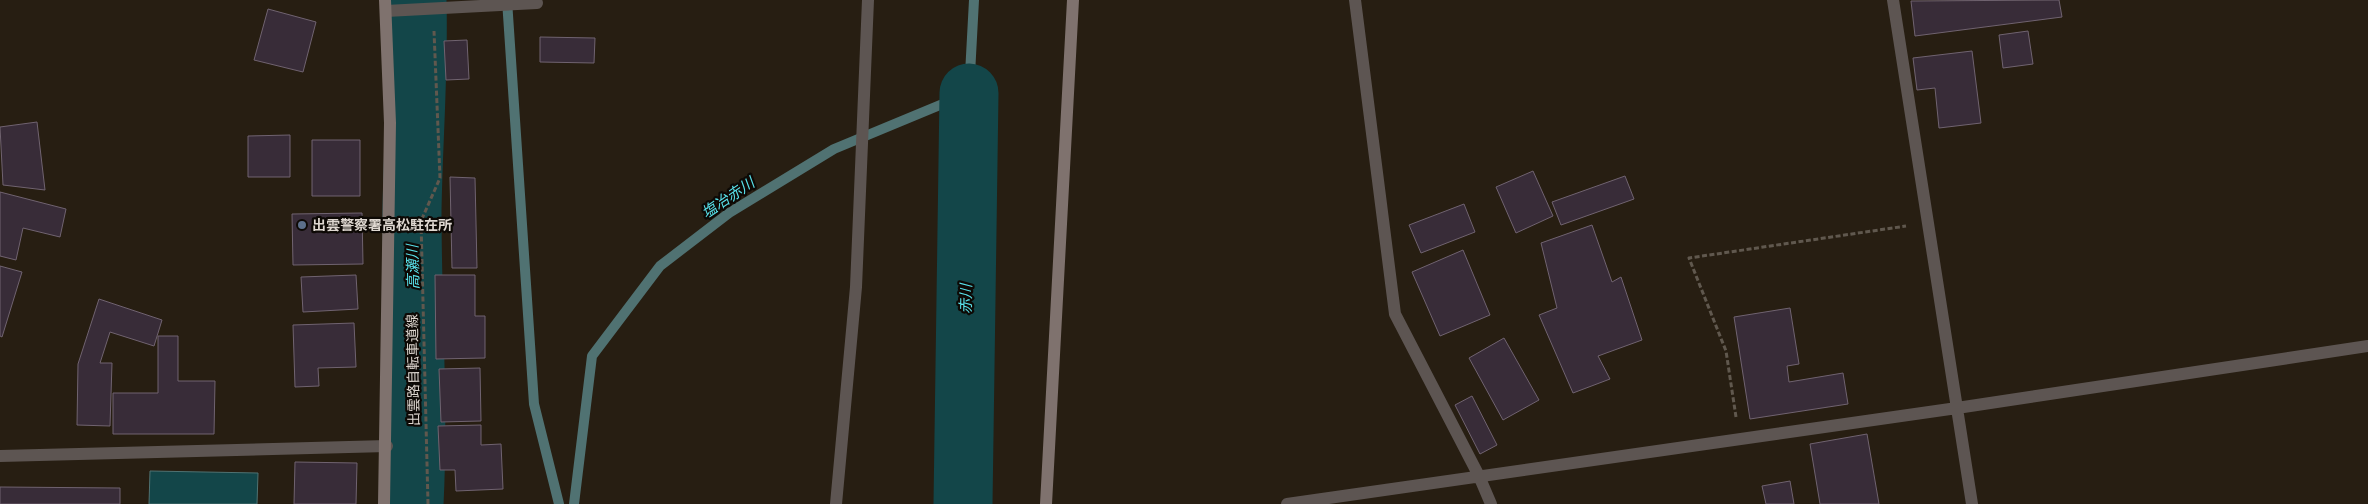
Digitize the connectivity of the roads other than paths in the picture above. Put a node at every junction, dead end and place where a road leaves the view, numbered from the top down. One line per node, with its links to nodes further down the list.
1 (868, 0): 13 (street)
2 (1073, 0): 14 (street)
3 (1355, 0): 11 (street)
4 (1893, 0): 8 (street)
5 (538, 3): 6 (street)
6 (386, 5): 9 (street)
7 (2368, 346): 8 (street)
8 (1957, 408): 11 (street); 17 (street)
9 (387, 446): 10 (street); 12 (street)
10 (0, 456)
11 (1479, 476): 15 (street); 16 (street)
12 (384, 504)
13 (836, 504)
14 (1046, 504)
15 (1287, 504)
16 (1491, 504)
17 (1972, 504)

